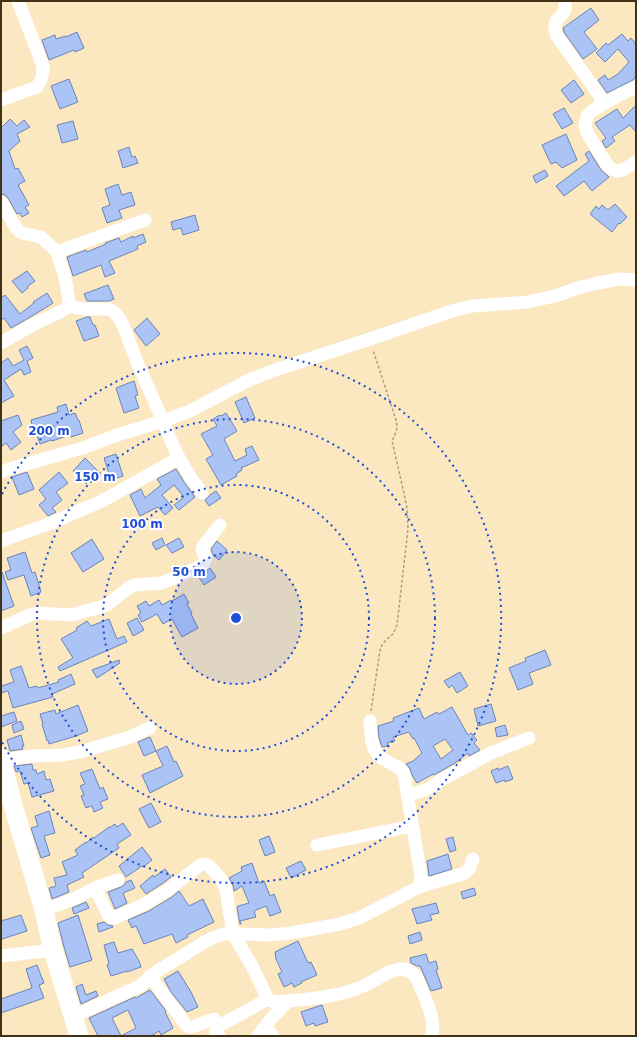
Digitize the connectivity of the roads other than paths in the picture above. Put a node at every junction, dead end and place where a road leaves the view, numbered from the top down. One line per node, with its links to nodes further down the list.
1 (18, 1): 4 (street)
2 (564, 1): 5 (street)
3 (636, 87): 5 (street)
4 (1, 100)
5 (600, 106): 6 (street)
6 (636, 162)
7 (1, 202): 9 (street)
8 (145, 220): 9 (street)
9 (57, 252): 11 (street)
10 (636, 280): 13 (street)
11 (68, 306): 12 (street); 13 (street)
12 (1, 343)
13 (164, 421): 14 (street); 15 (street)
14 (179, 458): 16 (street); 18 (street)
15 (1, 472)
16 (202, 493)
17 (220, 525): 19 (street)
18 (1, 541)
19 (1, 628)
20 (370, 721): 24 (street)
21 (150, 728): 23 (street)
22 (528, 738): 24 (street)
23 (1, 759): 25 (highway)
24 (408, 796): 26 (street)
25 (6, 804): 32 (highway)
26 (412, 826): 27 (street); 30 (street)
27 (317, 845)
28 (473, 859): 30 (street)
29 (118, 880): 31 (street)
30 (419, 887): 33 (street)
31 (95, 888): 32 (street); 33 (street)
32 (44, 910): 34 (highway)
33 (233, 934): 36 (street); 37 (street)
34 (53, 950): 35 (street); 39 (highway)
35 (1, 956)
36 (150, 976): 39 (street); 40 (street)
37 (268, 999): 38 (street); 43 (street)
38 (288, 1001): 41 (street); 44 (street)
39 (74, 1016): 42 (highway)
40 (214, 1019)
41 (265, 1034)
42 (79, 1036)
43 (219, 1036)
44 (432, 1036)

